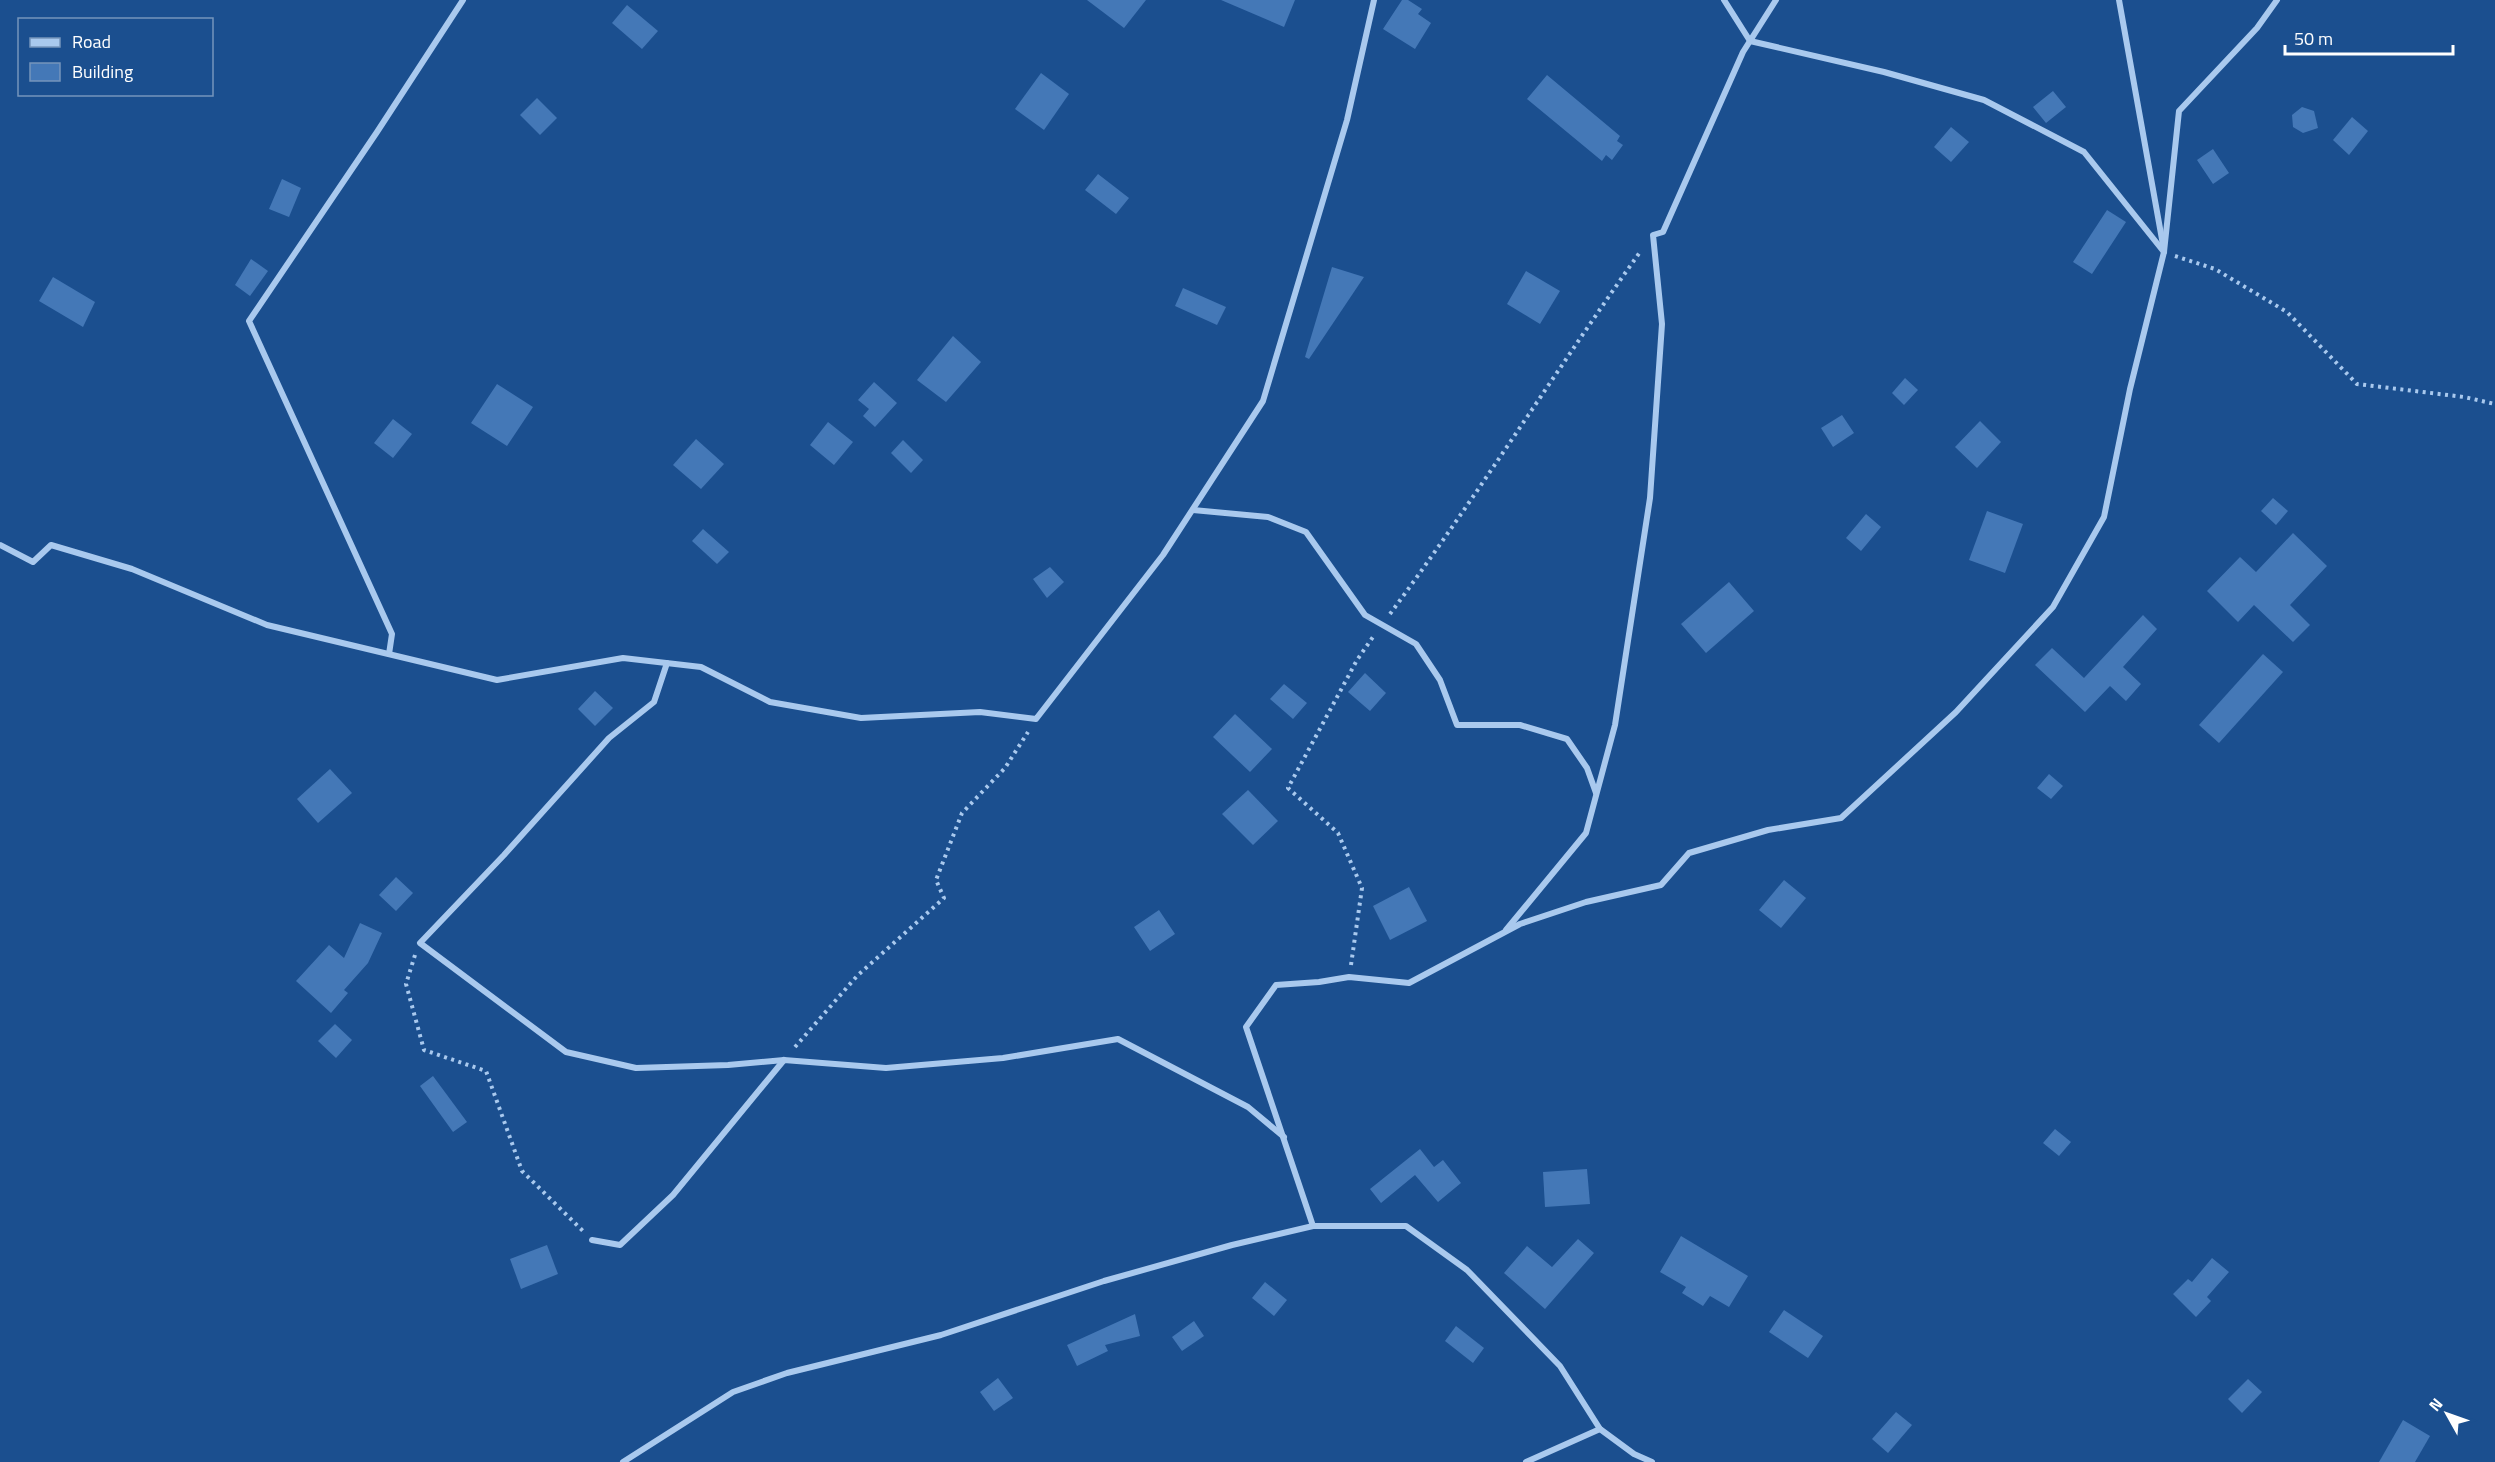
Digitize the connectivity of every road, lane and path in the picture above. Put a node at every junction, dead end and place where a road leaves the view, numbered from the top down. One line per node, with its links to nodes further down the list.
1 (463, 0): 15 (street)
2 (1381, 0): 7 (street)
3 (1724, 0): 8 (street)
4 (1776, 0): 8 (street)
5 (2120, 0): 10 (street)
6 (2277, 0): 10 (street)
7 (1374, 3): 12 (street)
8 (1750, 41): 9 (street); 10 (street)
9 (1653, 235): 14 (path); 18 (street)
10 (2164, 252): 11 (path); 19 (street)
11 (2495, 404)
12 (1192, 510): 14 (street); 17 (street)
13 (0, 545): 15 (street)
14 (1382, 625): 18 (street); 21 (path)
15 (389, 654): 16 (street)
16 (667, 663): 17 (street); 20 (street)
17 (1036, 719): 22 (path)
18 (1596, 794): 19 (street)
19 (1503, 933): 21 (street)
20 (420, 943): 22 (street); 25 (path)
21 (1349, 977): 23 (street)
22 (784, 1060): 23 (street); 25 (street)
23 (1284, 1138): 24 (street)
24 (1313, 1226): 26 (street); 27 (street)
25 (592, 1240)
26 (1600, 1430): 28 (street); 29 (street)
27 (623, 1462)
28 (1526, 1462)
29 (1652, 1462)

